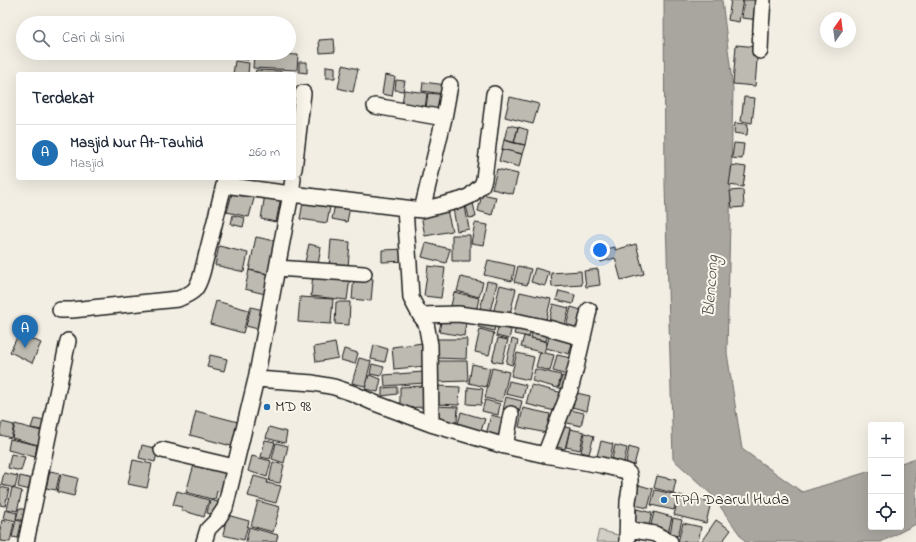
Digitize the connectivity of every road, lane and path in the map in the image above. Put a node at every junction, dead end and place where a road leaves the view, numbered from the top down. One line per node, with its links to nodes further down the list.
1 (763, 0): 2 (street)
2 (760, 51)
3 (450, 85): 7 (street)
4 (303, 93): 8 (street)
5 (494, 94): 13 (street)
6 (375, 106): 7 (street)
7 (444, 118): 13 (street)
8 (296, 152)
9 (293, 180): 11 (street)
10 (225, 181): 11 (street); 16 (street)
11 (291, 194): 12 (street); 14 (street)
12 (405, 208): 13 (street); 18 (street)
13 (422, 210)
14 (277, 268): 15 (street); 21 (street)
15 (364, 274)
16 (60, 310)
17 (590, 310): 19 (street)
18 (420, 315): 19 (street); 23 (street)
19 (583, 338): 26 (street)
20 (68, 341): 29 (street)
21 (256, 379): 23 (street); 27 (street)
22 (511, 414): 24 (street)
23 (431, 424): 24 (street)
24 (505, 446): 26 (street)
25 (162, 450): 27 (street)
26 (545, 455): 28 (street)
27 (234, 467): 30 (street)
28 (628, 536): 31 (street)
29 (26, 542)
30 (204, 542)
31 (670, 542)

